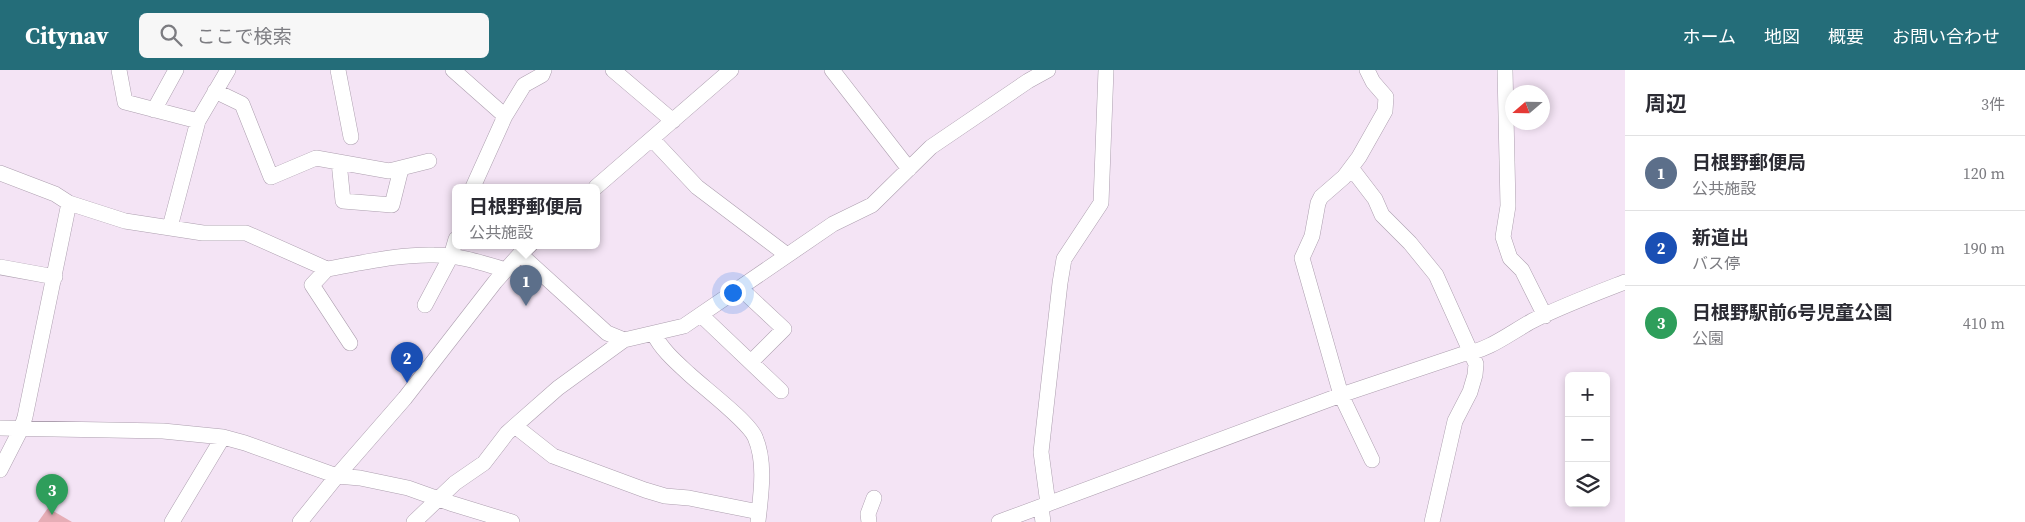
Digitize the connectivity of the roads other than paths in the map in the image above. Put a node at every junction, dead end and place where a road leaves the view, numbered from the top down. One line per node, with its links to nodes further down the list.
1 (176, 70): 15 (street)
2 (228, 70): 14 (street)
3 (338, 70): 19 (street)
4 (453, 70): 16 (street)
5 (544, 70): 16 (street)
6 (613, 70): 17 (street)
7 (731, 70): 17 (street)
8 (832, 70): 24 (street)
9 (1048, 70): 24 (street)
10 (1106, 70): 60 (street)
11 (1367, 70): 25 (street)
12 (1505, 70): 43 (street)
13 (121, 72): 15 (street)
14 (215, 91): 18 (street); 22 (street)
15 (154, 110): 18 (street)
16 (505, 116): 27 (street)
17 (672, 121): 20 (street)
18 (198, 122): 30 (street)
19 (351, 137)
20 (652, 138): 28 (street); 33 (street)
21 (429, 161): 23 (street)
22 (340, 162): 23 (street); 23 (street)
23 (401, 169)
24 (909, 169): 33 (street)
25 (1352, 169): 47 (street); 50 (street)
26 (0, 173): 29 (street)
27 (473, 184)
28 (600, 184)
29 (69, 203): 30 (street); 38 (street)
30 (170, 227): 36 (street)
31 (453, 249): 34 (street)
32 (525, 249): 37 (street); 45 (street)
33 (787, 255): 40 (street)
34 (451, 256): 36 (street); 37 (street); 41 (street)
35 (0, 267): 38 (street)
36 (327, 268): 46 (street)
37 (506, 270): 57 (street)
38 (55, 277): 53 (street)
39 (1625, 282): 43 (street)
40 (740, 288): 42 (street); 48 (street)
41 (425, 305)
42 (701, 314): 44 (street); 48 (street)
43 (1545, 316): 47 (street)
44 (654, 334): 45 (street); 62 (street)
45 (624, 340): 51 (street)
46 (350, 343)
47 (1472, 353): 50 (street); 70 (street)
48 (751, 362): 49 (street)
49 (781, 391)
50 (1341, 394): 55 (street); 60 (street)
51 (515, 426): 59 (street); 62 (street)
52 (0, 428): 53 (street)
53 (21, 429): 54 (street); 56 (street)
54 (223, 437): 57 (street); 63 (street)
55 (1372, 460)
56 (0, 470)
57 (337, 476): 59 (street); 64 (street)
58 (874, 498): 67 (street)
59 (439, 499): 61 (street); 65 (street)
60 (1044, 505): 68 (street); 69 (street)
61 (472, 516): 66 (street)
62 (758, 517)
63 (172, 522)
64 (300, 522)
65 (414, 522)
66 (512, 522)
67 (869, 522)
68 (999, 522)
69 (1044, 522)
70 (1432, 522)

